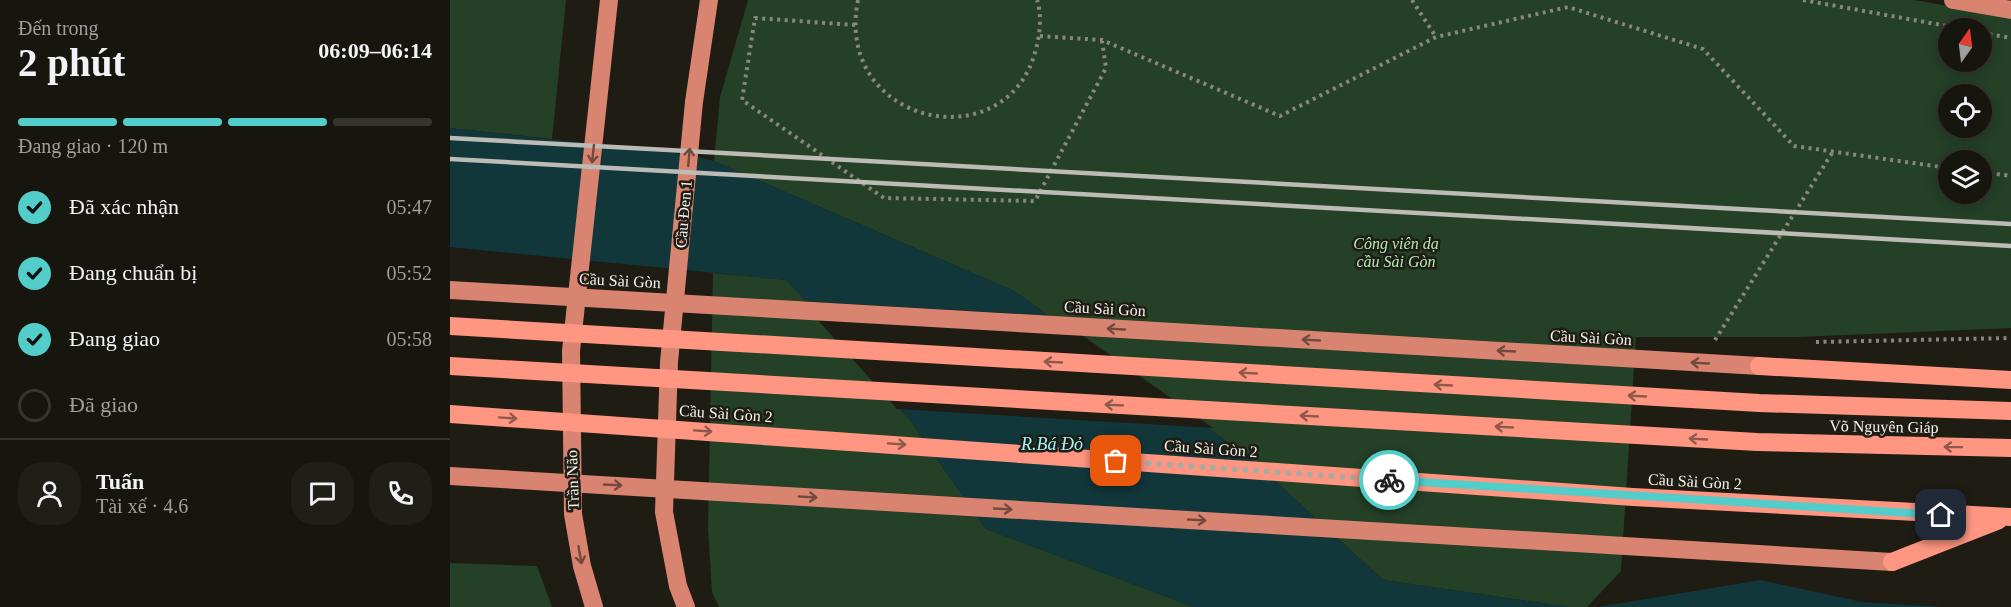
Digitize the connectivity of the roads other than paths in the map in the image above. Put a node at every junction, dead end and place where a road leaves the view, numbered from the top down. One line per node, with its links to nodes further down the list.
1 (609, 0): 16 (main road, Trần Não, one-way to 16)
2 (709, 0): 17 (main road, Cầu Đen 1, one-way to 2)
3 (1953, 0): 4 (main road)
4 (2011, 10)
5 (450, 290): 8 (main road, Cầu Sài Gòn, one-way to 5)
6 (450, 326): 10 (highway, Võ Nguyên Giáp, one-way to 6)
7 (450, 366): 12 (highway, Võ Nguyên Giáp, one-way to 7)
8 (1759, 366): 9 (highway)
9 (2011, 380)
10 (2011, 411)
11 (450, 414): 14 (highway, Cầu Sài Gòn 2, one-way to 14)
12 (2011, 448)
13 (450, 476): 15 (main road, one-way to 15)
14 (2009, 517): 15 (highway)
15 (1892, 562)
16 (594, 607)
17 (686, 607)

